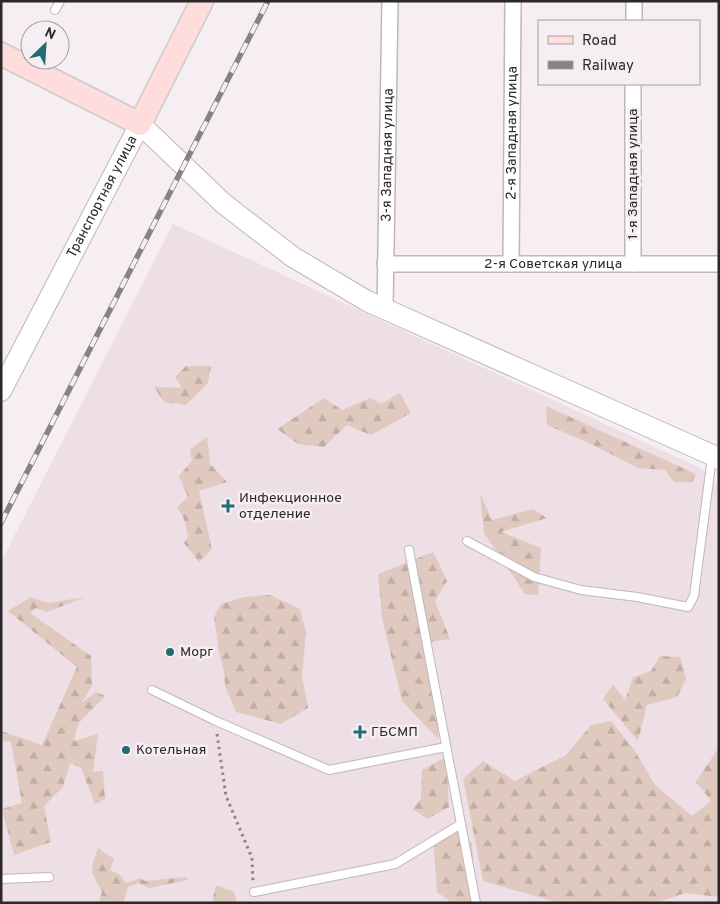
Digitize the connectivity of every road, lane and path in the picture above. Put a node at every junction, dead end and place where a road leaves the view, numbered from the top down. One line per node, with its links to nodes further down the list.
1 (60, 1): 6 (lane)
2 (202, 1): 10 (main road, Транспортная улица)
3 (390, 1): 11 (street, 3-я Западная улица)
4 (513, 1): 12 (street, 2-я Западная улица)
5 (634, 1): 7 (street)
6 (55, 10)
7 (634, 20)
8 (1, 54): 10 (main road)
9 (633, 85): 13 (street, 1-я Западная улица)
10 (140, 124): 15 (main road); 16 (main road, Транспортная улица)
11 (385, 264): 12 (street, 2-я Советская улица); 15 (street, 3-я Западная улица)
12 (511, 264): 13 (street, 2-я Советская улица)
13 (633, 264): 14 (street, 2-я Советская улица)
14 (719, 264)
15 (385, 309): 17 (main road)
16 (1, 391)
17 (715, 457): 18 (lane)
18 (467, 541)
19 (409, 550): 22 (lane)
20 (152, 690): 21 (lane)
21 (216, 721): 22 (lane); 26 (path)
22 (446, 747): 23 (lane)
23 (461, 824): 26 (lane); 27 (lane)
24 (49, 877): 25 (lane)
25 (1, 879)
26 (254, 892)
27 (476, 903)

